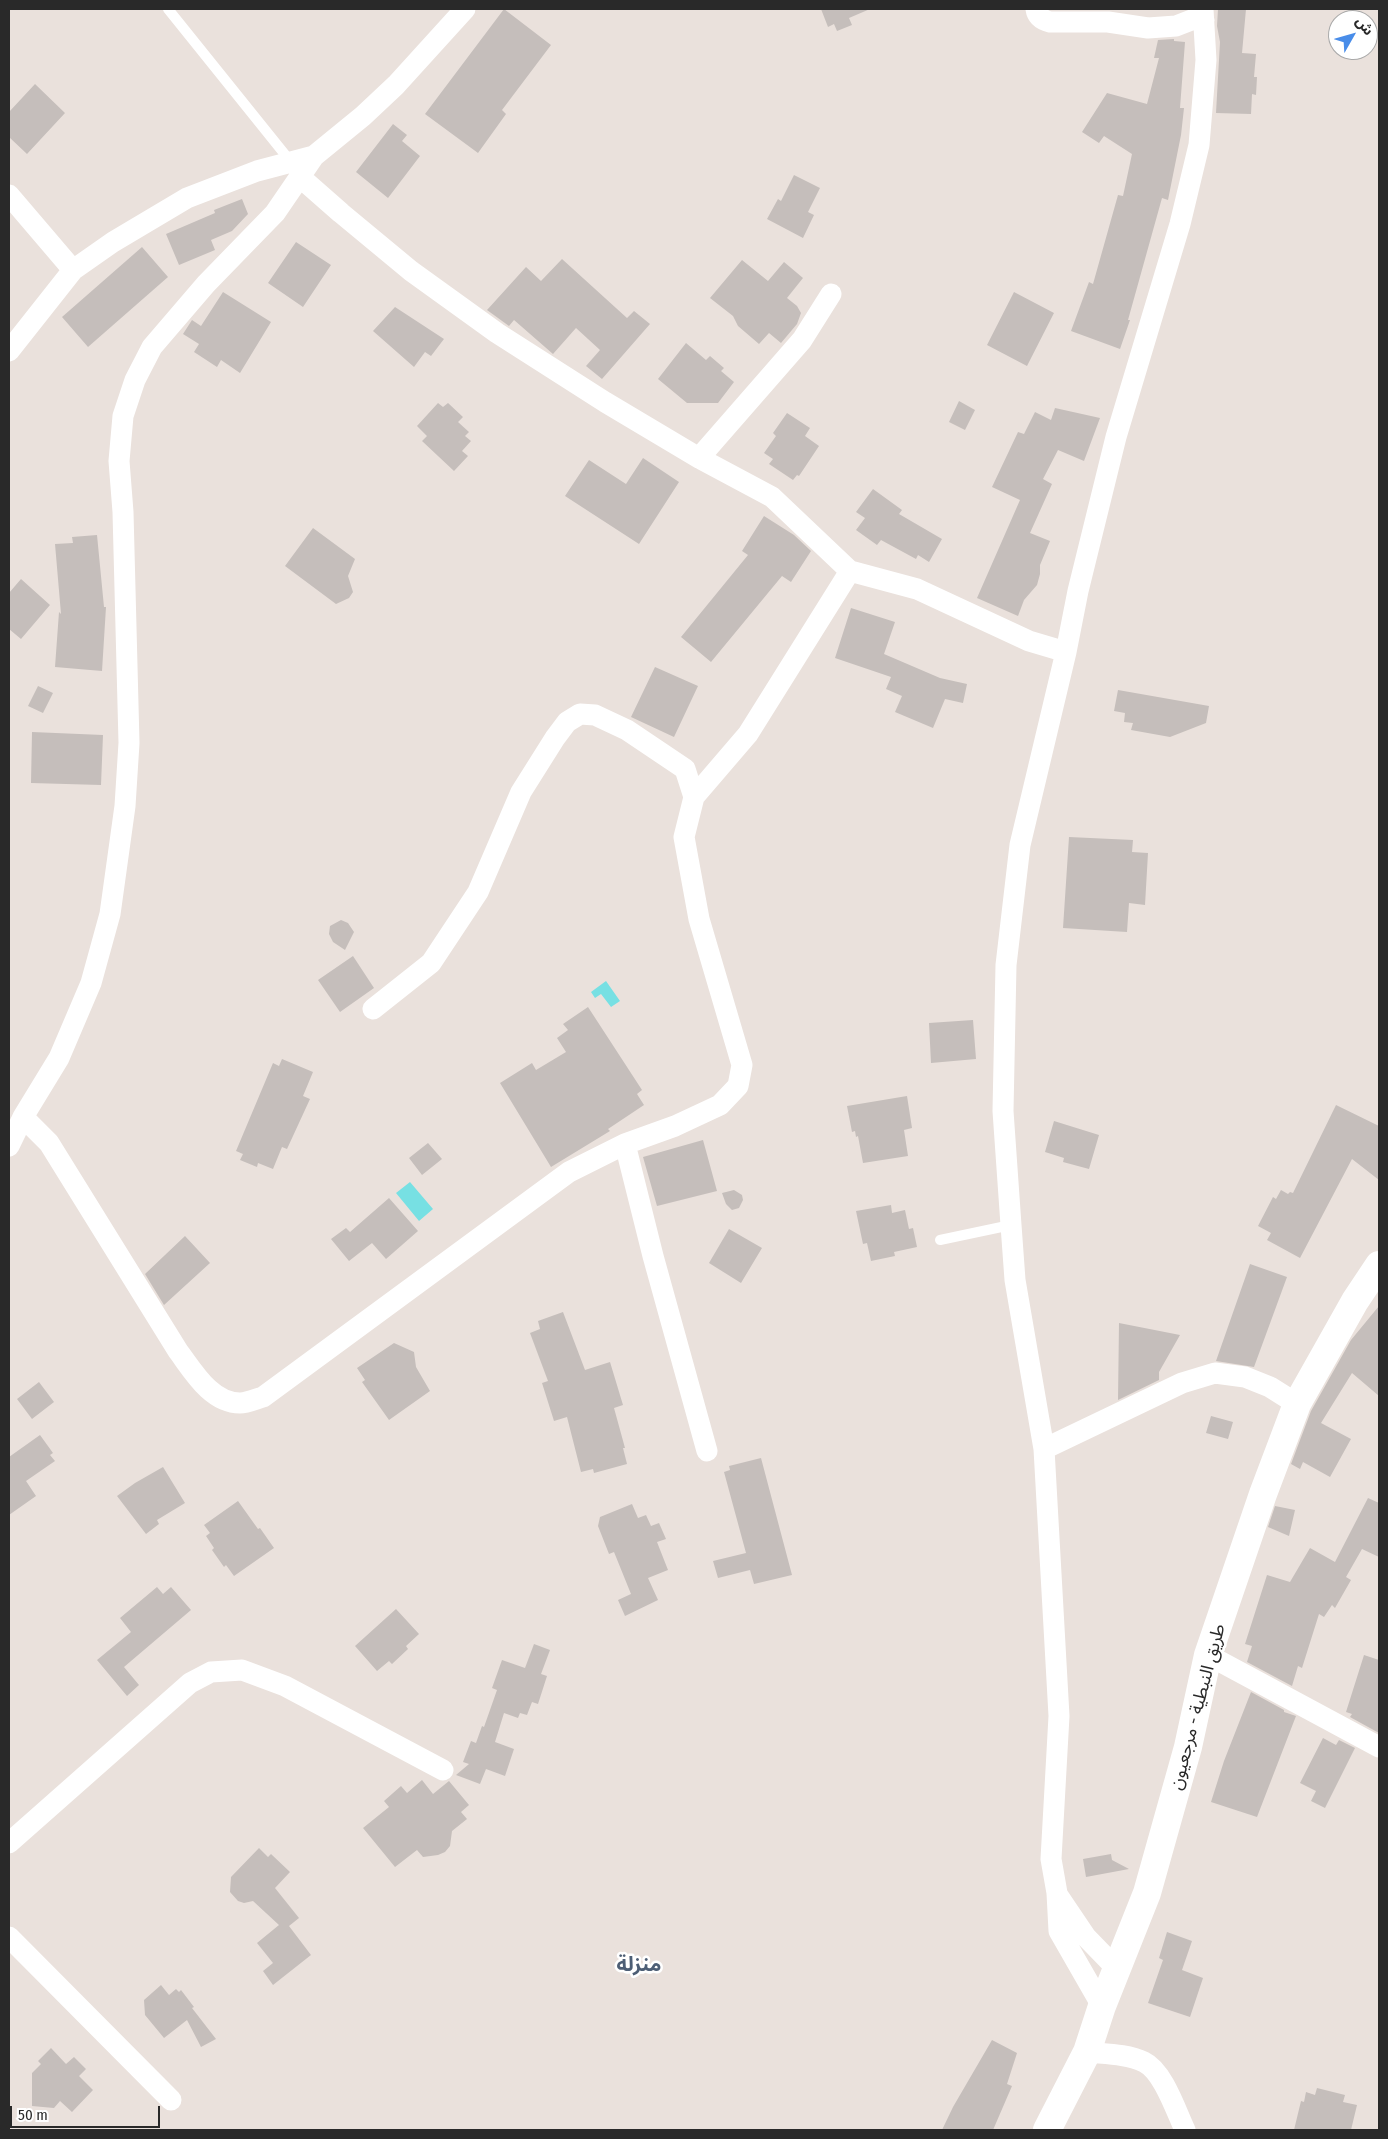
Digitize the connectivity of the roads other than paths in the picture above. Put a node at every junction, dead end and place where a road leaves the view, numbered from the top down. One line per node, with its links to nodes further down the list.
1 (168, 9): 5 (lane)
2 (465, 9): 5 (street)
3 (1036, 9): 4 (street)
4 (1203, 14): 12 (street)
5 (296, 170): 7 (street); 10 (street); 15 (street)
6 (9, 195): 7 (street)
7 (73, 270): 9 (street)
8 (832, 294): 10 (street)
9 (9, 351)
10 (699, 458): 11 (street)
11 (850, 570): 12 (street); 13 (street)
12 (1066, 652): 18 (street)
13 (694, 797): 14 (street); 16 (street)
14 (373, 1009)
15 (23, 1117): 16 (street); 17 (street)
16 (625, 1144): 23 (street)
17 (9, 1146)
18 (1011, 1225): 19 (lane); 22 (street)
19 (940, 1240)
20 (1379, 1265): 21 (main road, طريق النبطية - مرجعيون)
21 (1297, 1404): 22 (street); 24 (main road, طريق النبطية - مرجعيون)
22 (1044, 1450): 28 (street)
23 (707, 1451)
24 (1208, 1655): 25 (street); 30 (main road, طريق النبطية - مرجعيون)
25 (1379, 1747)
26 (443, 1770): 27 (street)
27 (9, 1843)
28 (1056, 1893): 30 (street); 31 (street)
29 (9, 1937): 33 (street)
30 (1118, 1970): 31 (main road, طريق النبطية - مرجعيون)
31 (1102, 2006): 32 (main road, طريق النبطية - مرجعيون)
32 (1086, 2052): 34 (main road, طريق النبطية - مرجعيون); 35 (street)
33 (171, 2100)
34 (1047, 2130)
35 (1185, 2130)

